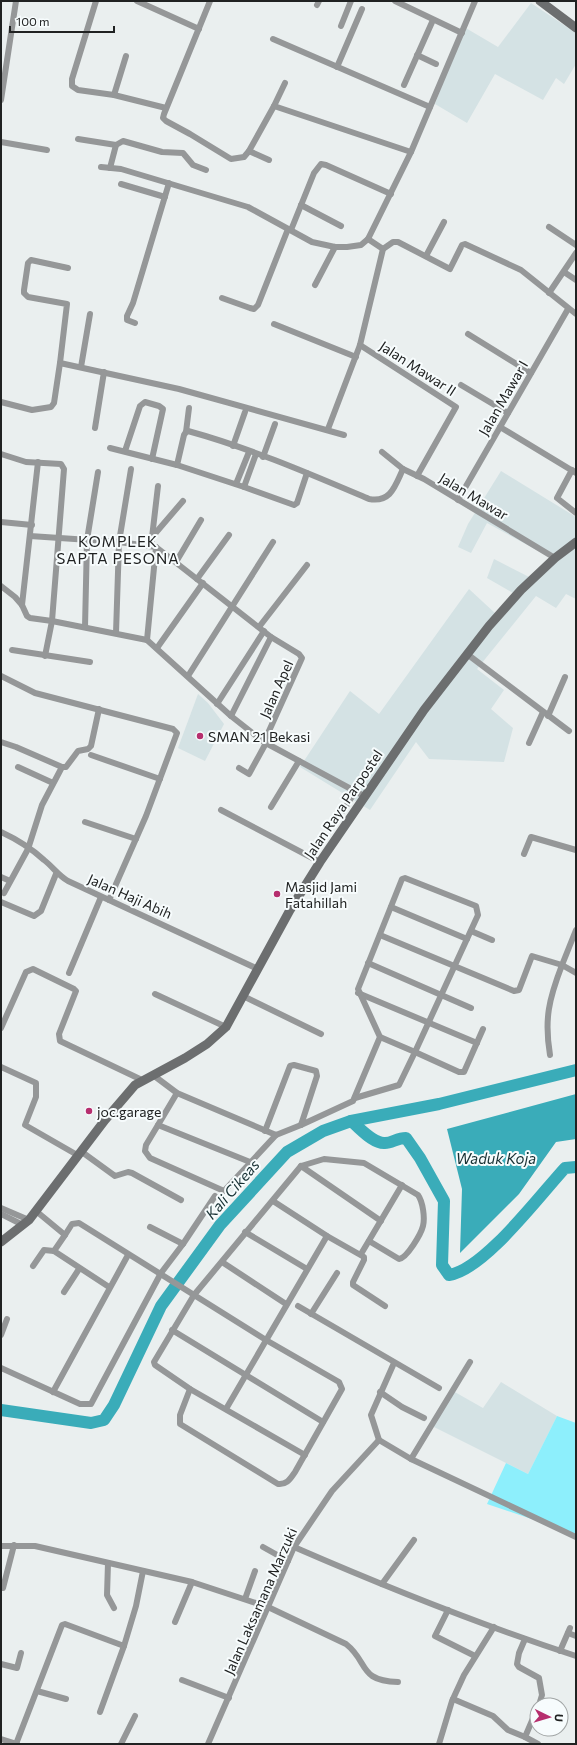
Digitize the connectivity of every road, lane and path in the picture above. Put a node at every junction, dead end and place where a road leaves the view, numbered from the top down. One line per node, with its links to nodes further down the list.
1 (16, 1): 20 (street)
2 (96, 1): 23 (street)
3 (137, 1): 13 (street)
4 (210, 1): 13 (street)
5 (350, 1): 11 (street)
6 (395, 1): 10 (street)
7 (474, 1): 14 (street)
8 (540, 1): 12 (main road)
9 (362, 9): 19 (street)
10 (434, 20): 14 (street); 16 (street)
11 (340, 26)
12 (576, 28)
13 (199, 29): 27 (street)
14 (462, 33): 26 (street)
15 (273, 39): 19 (street)
16 (418, 55): 18 (street); 22 (street)
17 (126, 56): 23 (street)
18 (436, 64)
19 (337, 67): 26 (street)
20 (3, 76): 24 (street)
21 (285, 83): 25 (street)
22 (404, 85)
23 (114, 95): 27 (street)
24 (1, 100)
25 (274, 106): 32 (street); 33 (street)
26 (430, 107): 33 (street)
27 (166, 108): 32 (street)
28 (78, 139): 30 (street)
29 (1, 142): 31 (street)
30 (116, 145): 36 (street); 37 (street)
31 (47, 150)
32 (249, 151): 34 (street)
33 (411, 152): 40 (street)
34 (269, 160)
35 (101, 167): 36 (street)
36 (110, 168): 38 (street)
37 (206, 170)
38 (169, 183): 41 (street); 46 (street)
39 (121, 184): 41 (street)
40 (391, 194): 42 (street); 47 (street)
41 (165, 197): 62 (street)
42 (301, 205): 44 (street); 46 (street)
43 (444, 222): 52 (street)
44 (341, 226)
45 (548, 227): 48 (street)
46 (290, 229): 49 (street); 58 (street)
47 (368, 239): 49 (street); 50 (street)
48 (576, 245)
49 (334, 247): 56 (street)
50 (383, 249): 52 (street); 65 (street)
51 (576, 254): 54 (street)
52 (426, 256): 57 (street)
53 (68, 268): 67 (street)
54 (564, 272): 55 (street); 57 (street)
55 (576, 280)
56 (314, 285)
57 (549, 293): 59 (street)
58 (222, 298)
59 (568, 309): 61 (street); 70 (street, Jalan Mawar I)
60 (90, 314): 68 (street)
61 (576, 314)
62 (136, 323)
63 (274, 324): 66 (street)
64 (468, 334): 70 (street)
65 (360, 345): 66 (street); 98 (street, Jalan Mawar II)
66 (356, 357): 79 (street)
67 (60, 363): 68 (street); 72 (street)
68 (82, 367): 69 (street)
69 (104, 372): 78 (street); 79 (street)
70 (531, 373): 75 (street, Jalan Mawar I)
71 (461, 385): 75 (street)
72 (1, 402)
73 (189, 408): 80 (street)
74 (245, 412): 82 (street)
75 (508, 413): 77 (street, Jalan Mawar I)
76 (275, 424): 89 (street)
77 (500, 427): 96 (street); 102 (street, Jalan Mawar I)
78 (95, 428)
79 (328, 429): 81 (street)
80 (186, 432): 82 (street); 92 (street)
81 (344, 435)
82 (233, 446): 85 (street)
83 (110, 448): 84 (street)
84 (125, 451): 90 (street); 90 (street)
85 (249, 452): 88 (street); 99 (street)
86 (382, 452): 94 (street, Jalan Mawar)
87 (1, 454): 91 (street)
88 (256, 454): 89 (street); 101 (street)
89 (263, 457): 97 (street)
90 (152, 458): 92 (street)
91 (38, 462): 107 (street); 111 (street)
92 (177, 465): 99 (street)
93 (132, 469): 113 (street)
94 (403, 469): 97 (street); 98 (street, Jalan Mawar)
95 (98, 472): 112 (street)
96 (574, 472): 104 (street)
97 (307, 473): 101 (street)
98 (417, 476): 102 (street, Jalan Mawar)
99 (236, 484): 101 (street)
100 (158, 486): 110 (street)
101 (244, 487)
102 (458, 500): 117 (street, Jalan Mawar)
103 (183, 501): 110 (street)
104 (576, 513)
105 (201, 520): 118 (street)
106 (1, 522): 107 (street)
107 (32, 525): 109 (street)
108 (229, 535): 120 (street)
109 (30, 536): 111 (street); 123 (street)
110 (153, 536): 116 (street)
111 (59, 539): 112 (street); 125 (street)
112 (87, 540): 113 (street); 126 (street)
113 (119, 542): 116 (street); 128 (street)
114 (273, 542): 124 (street)
115 (576, 542): 117 (main road, Jalan Raya Parpostel)
116 (154, 546): 118 (street); 130 (street)
117 (555, 558): 133 (main road, Jalan Raya Parpostel)
118 (176, 562): 120 (street)
119 (307, 565): 127 (street)
120 (197, 579): 121 (street)
121 (203, 583): 124 (street); 131 (street)
122 (1, 586): 123 (street)
123 (22, 605): 125 (street)
124 (232, 606): 127 (street); 137 (street)
125 (52, 621): 126 (street); 134 (street)
126 (85, 627): 128 (street)
127 (261, 629): 129 (street); 139 (street)
128 (116, 633): 130 (street)
129 (271, 637): 142 (street); 146 (street, Jalan Apel)
130 (147, 640): 131 (street)
131 (157, 648): 137 (street)
132 (12, 650): 134 (street)
133 (467, 654): 141 (street); 154 (main road, Jalan Raya Parpostel)
134 (46, 656): 135 (street)
135 (90, 662)
136 (1, 676): 140 (street)
137 (188, 676): 139 (street)
138 (565, 677): 141 (street)
139 (217, 704): 142 (street)
140 (99, 709): 150 (street); 152 (street)
141 (546, 714): 143 (street); 145 (street)
142 (231, 716): 146 (street)
143 (568, 731)
144 (1, 742): 150 (street)
145 (529, 742)
146 (265, 743): 148 (street); 151 (street)
147 (91, 755): 152 (street)
148 (299, 761): 154 (street); 155 (street)
149 (18, 767): 153 (street)
150 (62, 768): 153 (street)
151 (239, 768)
152 (160, 779): 160 (street)
153 (53, 783): 161 (street)
154 (360, 794): 157 (street); 164 (main road, Jalan Raya Parpostel)
155 (271, 807)
156 (221, 810): 164 (street)
157 (343, 812)
158 (85, 822): 160 (street)
159 (1, 832): 161 (street, Jalan Haji Abih)
160 (136, 839): 170 (street)
161 (28, 849): 165 (street, Jalan Haji Abih); 167 (street)
162 (576, 850): 163 (street)
163 (524, 854)
164 (320, 862): 181 (main road, Jalan Raya Parpostel)
165 (56, 874): 169 (street, Jalan Haji Abih); 171 (street)
166 (1, 877): 167 (street)
167 (10, 881): 168 (street)
168 (4, 893)
169 (101, 898): 170 (street, Jalan Haji Abih); 182 (street)
170 (110, 900): 181 (street, Jalan Haji Abih)
171 (1, 902)
172 (391, 906): 174 (street); 175 (street); 176 (street)
173 (576, 930): 179 (street)
174 (470, 931): 176 (street); 177 (street)
175 (380, 935): 178 (street); 180 (street)
176 (467, 939): 180 (street)
177 (492, 940)
178 (368, 963): 184 (street); 186 (street)
179 (562, 965): 180 (street); 183 (street); 197 (street)
180 (455, 967): 186 (street)
181 (258, 969): 187 (main road, Jalan Raya Parpostel)
182 (69, 973)
183 (576, 973)
184 (358, 993): 189 (street); 194 (street)
185 (155, 994): 190 (street)
186 (442, 994): 188 (street); 189 (street)
187 (243, 996): 190 (main road, Jalan Raya Parpostel); 193 (street)
188 (471, 1008)
189 (429, 1023): 195 (street); 196 (street)
190 (226, 1027): 199 (main road, Jalan Raya Parpostel)
191 (1, 1028): 200 (street)
192 (483, 1029): 195 (street)
193 (321, 1034)
194 (380, 1037): 196 (street); 202 (street)
195 (477, 1043): 196 (street)
196 (415, 1052): 202 (street)
197 (550, 1054)
198 (1, 1067): 207 (street)
199 (153, 1074): 200 (main road, Jalan Raya Parpostel); 201 (street)
200 (142, 1080): 207 (main road, Jalan Raya Parpostel)
201 (177, 1093): 203 (street); 205 (street)
202 (355, 1098): 204 (street)
203 (158, 1125): 208 (street); 208 (street)
204 (302, 1125): 205 (street); 206 (street)
205 (265, 1131): 206 (street)
206 (276, 1135): 208 (street)
207 (80, 1154): 212 (street); 215 (main road, Jalan Raya Parpostel)
208 (250, 1162)
209 (301, 1166): 210 (street); 213 (street); 217 (street)
210 (402, 1185): 217 (street); 224 (street)
211 (215, 1196): 225 (street)
212 (181, 1200)
213 (273, 1201): 220 (street); 222 (street)
214 (1, 1208): 218 (street)
215 (36, 1211): 218 (main road, Jalan Raya Parpostel); 221 (street)
216 (1, 1214): 218 (street)
217 (381, 1220): 224 (street)
218 (26, 1223): 223 (main road, Jalan Raya Parpostel)
219 (150, 1227): 225 (street)
220 (245, 1232): 229 (street); 232 (street)
221 (65, 1235): 226 (street); 228 (street)
222 (327, 1236): 227 (street); 232 (street)
223 (1, 1242)
224 (369, 1242): 227 (street)
225 (183, 1244): 233 (street)
226 (54, 1251): 230 (street); 231 (street)
227 (361, 1254): 240 (street)
228 (128, 1255): 233 (street); 235 (street)
229 (222, 1262): 237 (street); 238 (street)
230 (33, 1266)
231 (79, 1269): 235 (street); 236 (street)
232 (307, 1270): 238 (street)
233 (161, 1273): 237 (street); 252 (street)
234 (337, 1273): 241 (street)
235 (109, 1287): 252 (street)
236 (64, 1292)
237 (194, 1296): 243 (street); 245 (street)
238 (286, 1304): 245 (street)
239 (298, 1306): 241 (street)
240 (385, 1306)
241 (311, 1314): 247 (street)
242 (7, 1319): 244 (street)
243 (172, 1330): 249 (street); 251 (street)
244 (1, 1335)
245 (266, 1340): 249 (street); 256 (street)
246 (470, 1362): 259 (street)
247 (394, 1363): 250 (street); 253 (street)
248 (1, 1368): 252 (street)
249 (246, 1375): 254 (street); 256 (street)
250 (439, 1388)
251 (190, 1389): 254 (street); 258 (street)
252 (53, 1392)
253 (380, 1392): 255 (street); 257 (street)
254 (226, 1409): 258 (street)
255 (424, 1418)
256 (324, 1422): 258 (street)
257 (379, 1440): 259 (street); 265 (street, Jalan Laksamana Marzuki)
258 (305, 1455)
259 (411, 1460): 260 (street)
260 (576, 1537)
261 (414, 1540): 271 (street)
262 (14, 1545): 263 (street); 267 (street); 272 (street)
263 (1, 1546)
264 (263, 1547): 266 (street)
265 (294, 1547): 266 (street, Jalan Laksamana Marzuki); 271 (street)
266 (288, 1561): 274 (street, Jalan Laksamana Marzuki)
267 (108, 1563): 269 (street); 275 (street)
268 (256, 1571): 273 (street)
269 (143, 1572): 270 (street); 281 (street)
270 (192, 1582): 273 (street); 277 (street)
271 (382, 1584): 276 (street)
272 (3, 1588)
273 (245, 1599): 274 (street)
274 (268, 1607): 288 (street); 291 (street, Jalan Laksamana Marzuki)
275 (114, 1608)
276 (448, 1610): 278 (street); 284 (street)
277 (175, 1622)
278 (494, 1627): 280 (street); 284 (street)
279 (576, 1636): 282 (street)
280 (525, 1639): 282 (street); 290 (street)
281 (124, 1646): 289 (street); 294 (street)
282 (560, 1651): 285 (street)
283 (21, 1653): 286 (street)
284 (475, 1656): 293 (street)
285 (576, 1656)
286 (1, 1664)
287 (182, 1680): 291 (street)
288 (398, 1682)
289 (37, 1691): 292 (street); 299 (street)
290 (541, 1697)
291 (230, 1698): 301 (street, Jalan Laksamana Marzuki)
292 (66, 1699)
293 (453, 1699): 297 (street); 302 (street)
294 (100, 1712)
295 (135, 1716): 300 (street)
296 (529, 1728): 297 (street)
297 (525, 1738): 303 (street)
298 (1, 1739): 299 (street)
299 (14, 1744)
300 (121, 1744)
301 (208, 1744)
302 (439, 1744)
303 (538, 1744)

